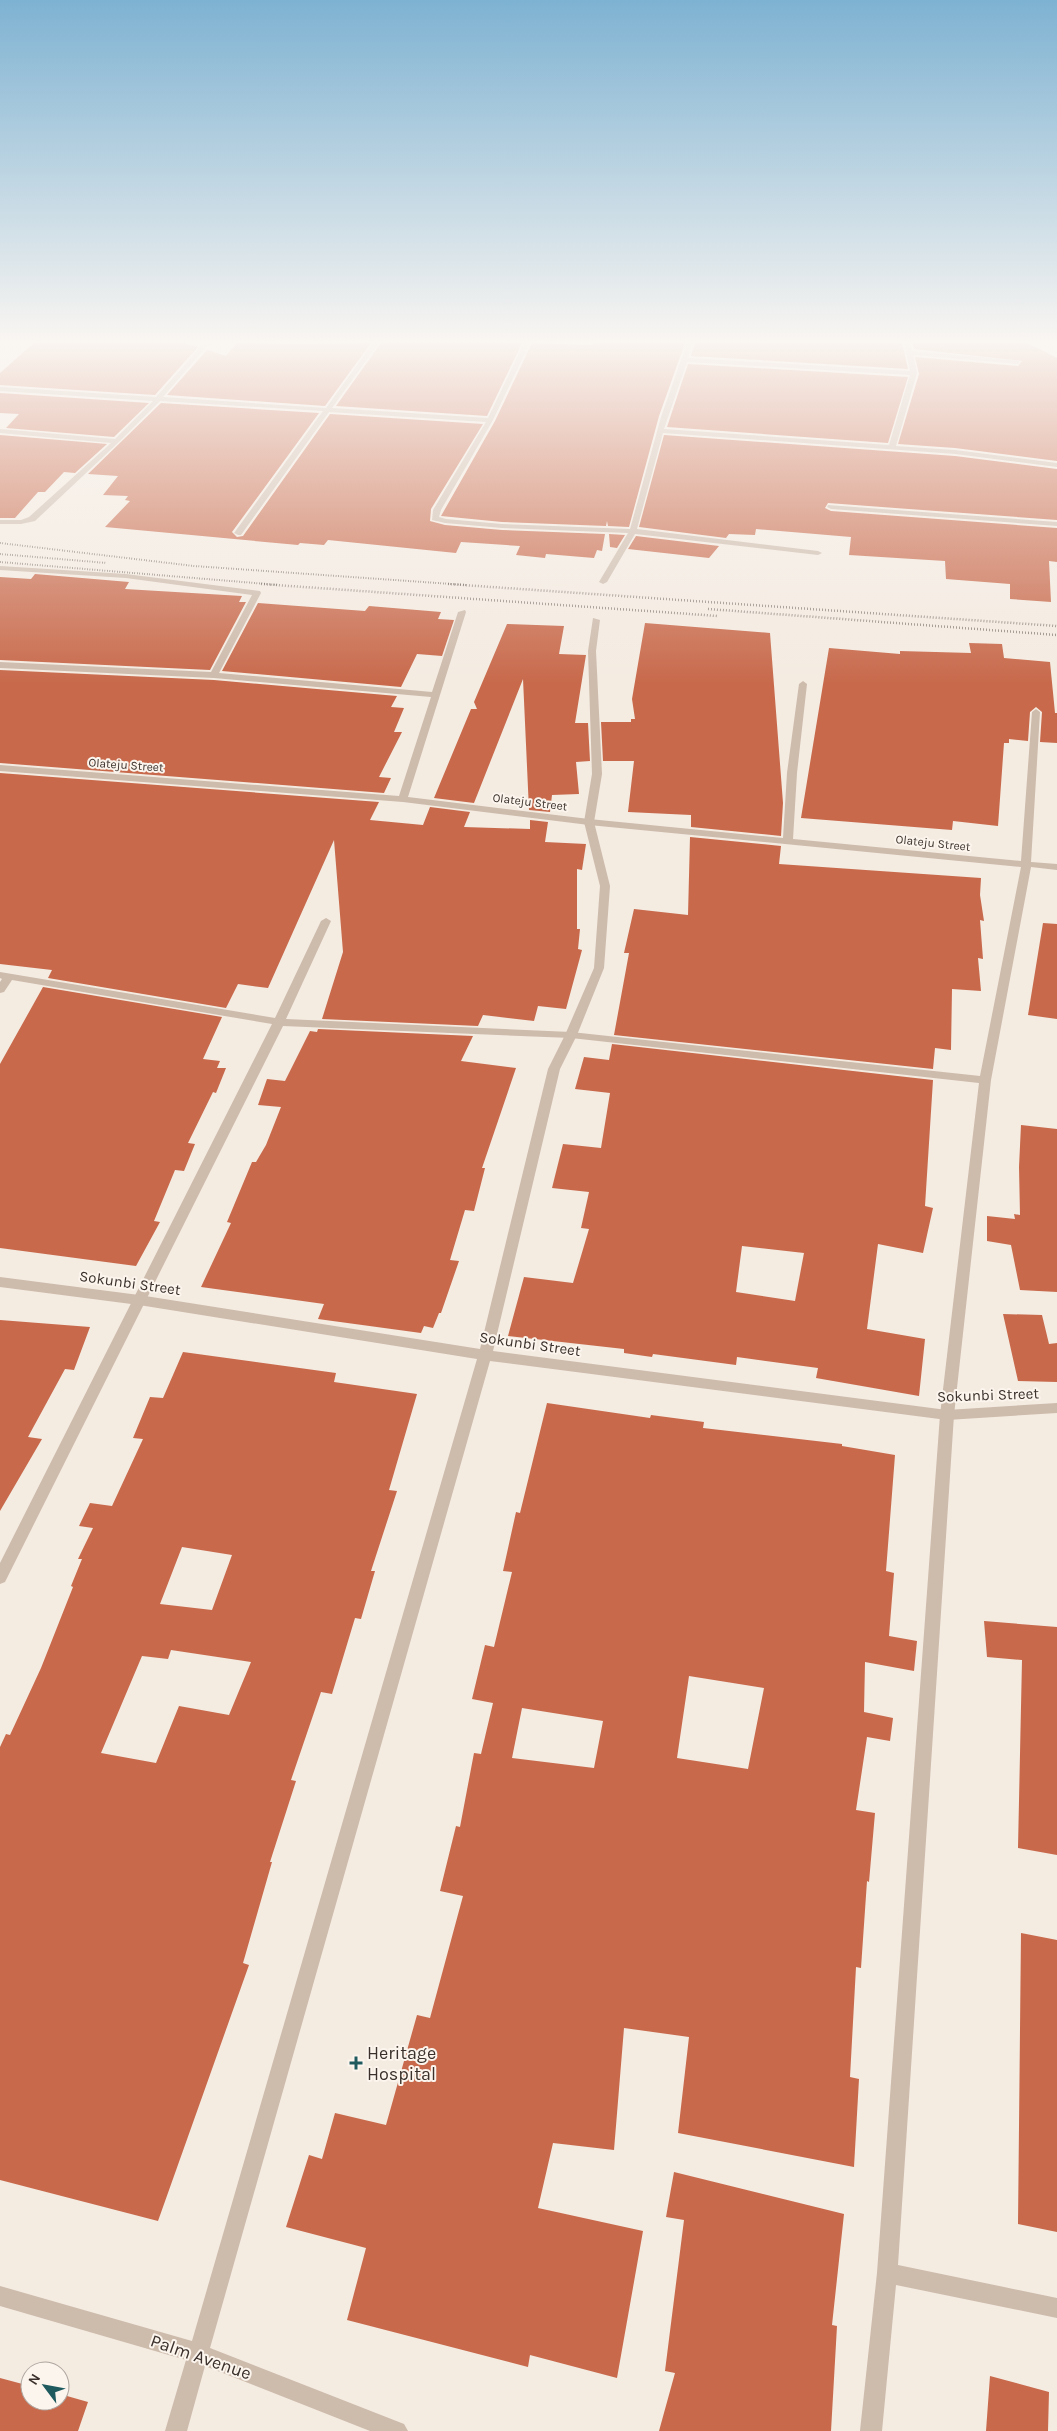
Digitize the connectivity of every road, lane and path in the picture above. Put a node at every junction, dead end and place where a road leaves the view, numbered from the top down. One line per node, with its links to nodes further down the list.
1 (99, 456): 8 (street)
2 (294, 456): 11 (street)
3 (469, 456): 10 (street)
4 (654, 456): 10 (street)
5 (990, 456): 6 (street)
6 (1057, 465)
7 (832, 507): 9 (street)
8 (0, 522)
9 (1057, 524)
10 (633, 531): 12 (street); 14 (street)
11 (238, 533)
12 (818, 553)
13 (0, 568): 18 (street)
14 (603, 582)
15 (462, 612): 20 (street)
16 (596, 620): 24 (street)
17 (0, 665): 18 (street)
18 (214, 675): 20 (street)
19 (803, 684): 25 (street)
20 (435, 695): 23 (street)
21 (1036, 712): 26 (street)
22 (0, 768): 23 (street, Olateju Street)
23 (403, 799): 24 (street, Olateju Street)
24 (589, 822): 25 (street, Olateju Street); 32 (street)
25 (788, 841): 26 (street, Olateju Street)
26 (1026, 865): 27 (street, Olateju Street); 33 (street)
27 (1057, 867)
28 (326, 921): 31 (street)
29 (4, 976): 30 (street); 31 (street)
30 (0, 990)
31 (279, 1022): 32 (street); 35 (street)
32 (572, 1035): 33 (street); 36 (street)
33 (984, 1080): 38 (street)
34 (0, 1282): 35 (street, Sokunbi Street)
35 (139, 1300): 36 (street, Sokunbi Street); 39 (street)
36 (485, 1355): 38 (street, Sokunbi Street); 43 (street)
37 (1057, 1408): 38 (street, Sokunbi Street)
38 (947, 1416): 40 (street)
39 (0, 1578)
40 (887, 2273): 42 (street); 46 (street)
41 (0, 2296): 43 (street, Palm Avenue)
42 (1057, 2308)
43 (197, 2353): 44 (street); 45 (street, Palm Avenue)
44 (176, 2431)
45 (397, 2431)
46 (871, 2431)

